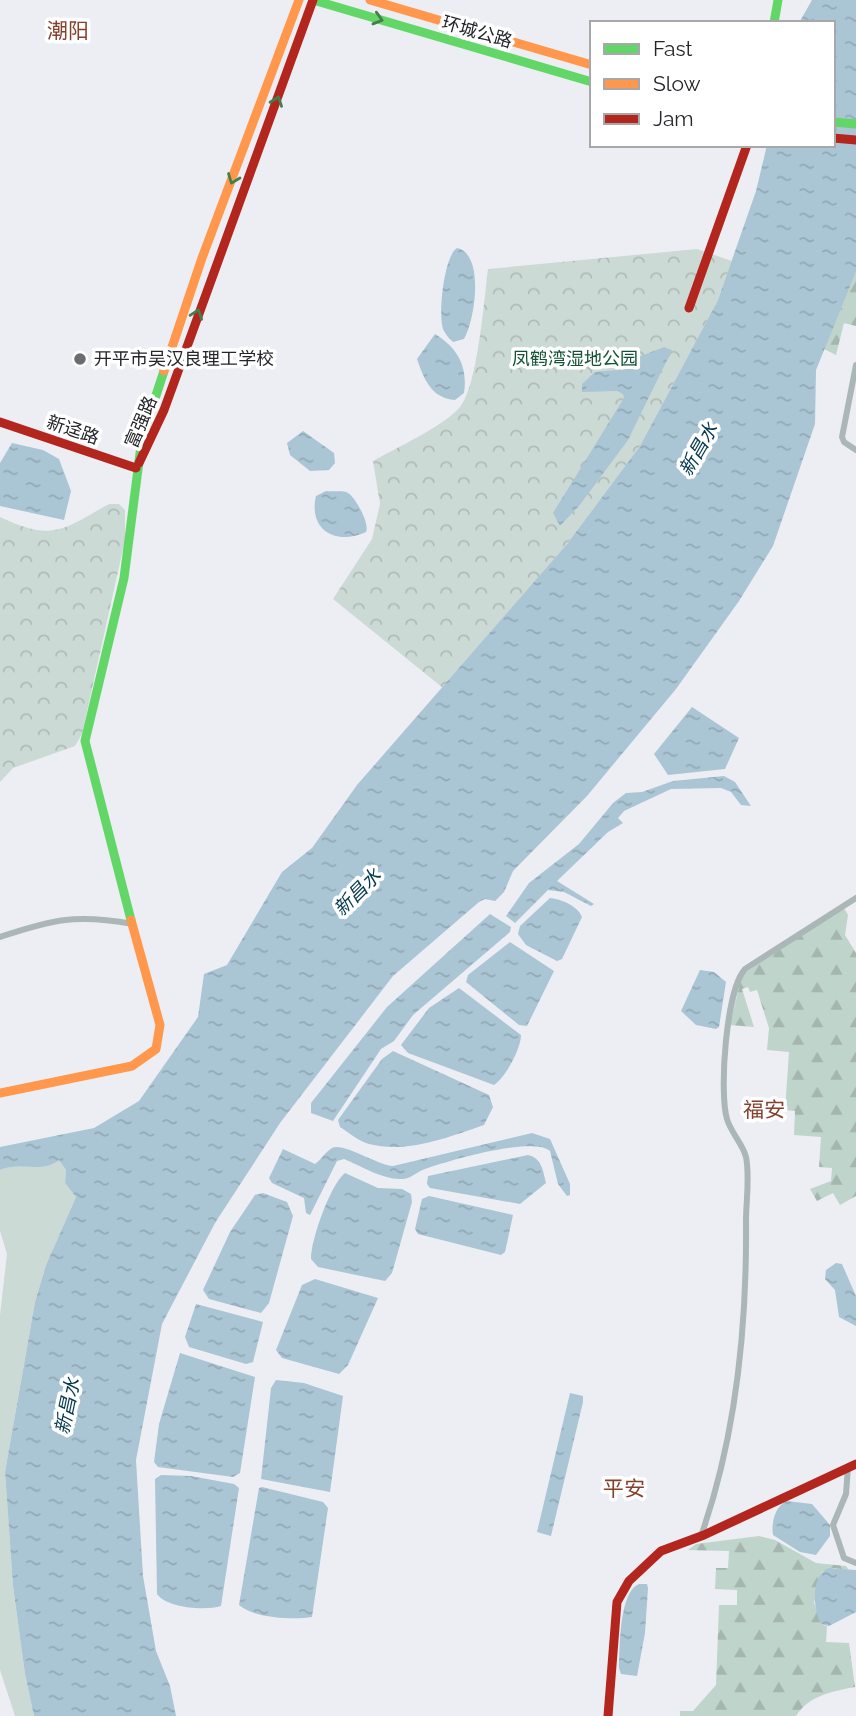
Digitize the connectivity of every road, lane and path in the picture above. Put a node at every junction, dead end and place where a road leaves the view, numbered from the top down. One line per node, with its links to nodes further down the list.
1 (299, 0): 17 (main road, 富强路, one-way to 17)
2 (313, 0): 7 (main road, 环城公路, one-way to 7); 17 (main road, 富强路, one-way to 2)
3 (370, 0): 6 (main road, 环城公路)
4 (778, 0): 5 (main road)
5 (774, 21)
6 (590, 64)
7 (590, 81)
8 (835, 122): 9 (main road)
9 (856, 124)
10 (835, 138): 11 (main road)
11 (856, 140)
12 (746, 147): 13 (main road)
13 (689, 308)
14 (856, 365): 16 (street)
15 (0, 422): 17 (main road, 新迳路)
16 (856, 450)
17 (136, 468): 19 (main road)
18 (856, 898): 23 (street)
19 (133, 924): 20 (street); 21 (main road)
20 (0, 937)
21 (0, 1093)
22 (852, 1466): 23 (main road); 24 (street)
23 (701, 1537): 25 (main road)
24 (856, 1563)
25 (608, 1716)

